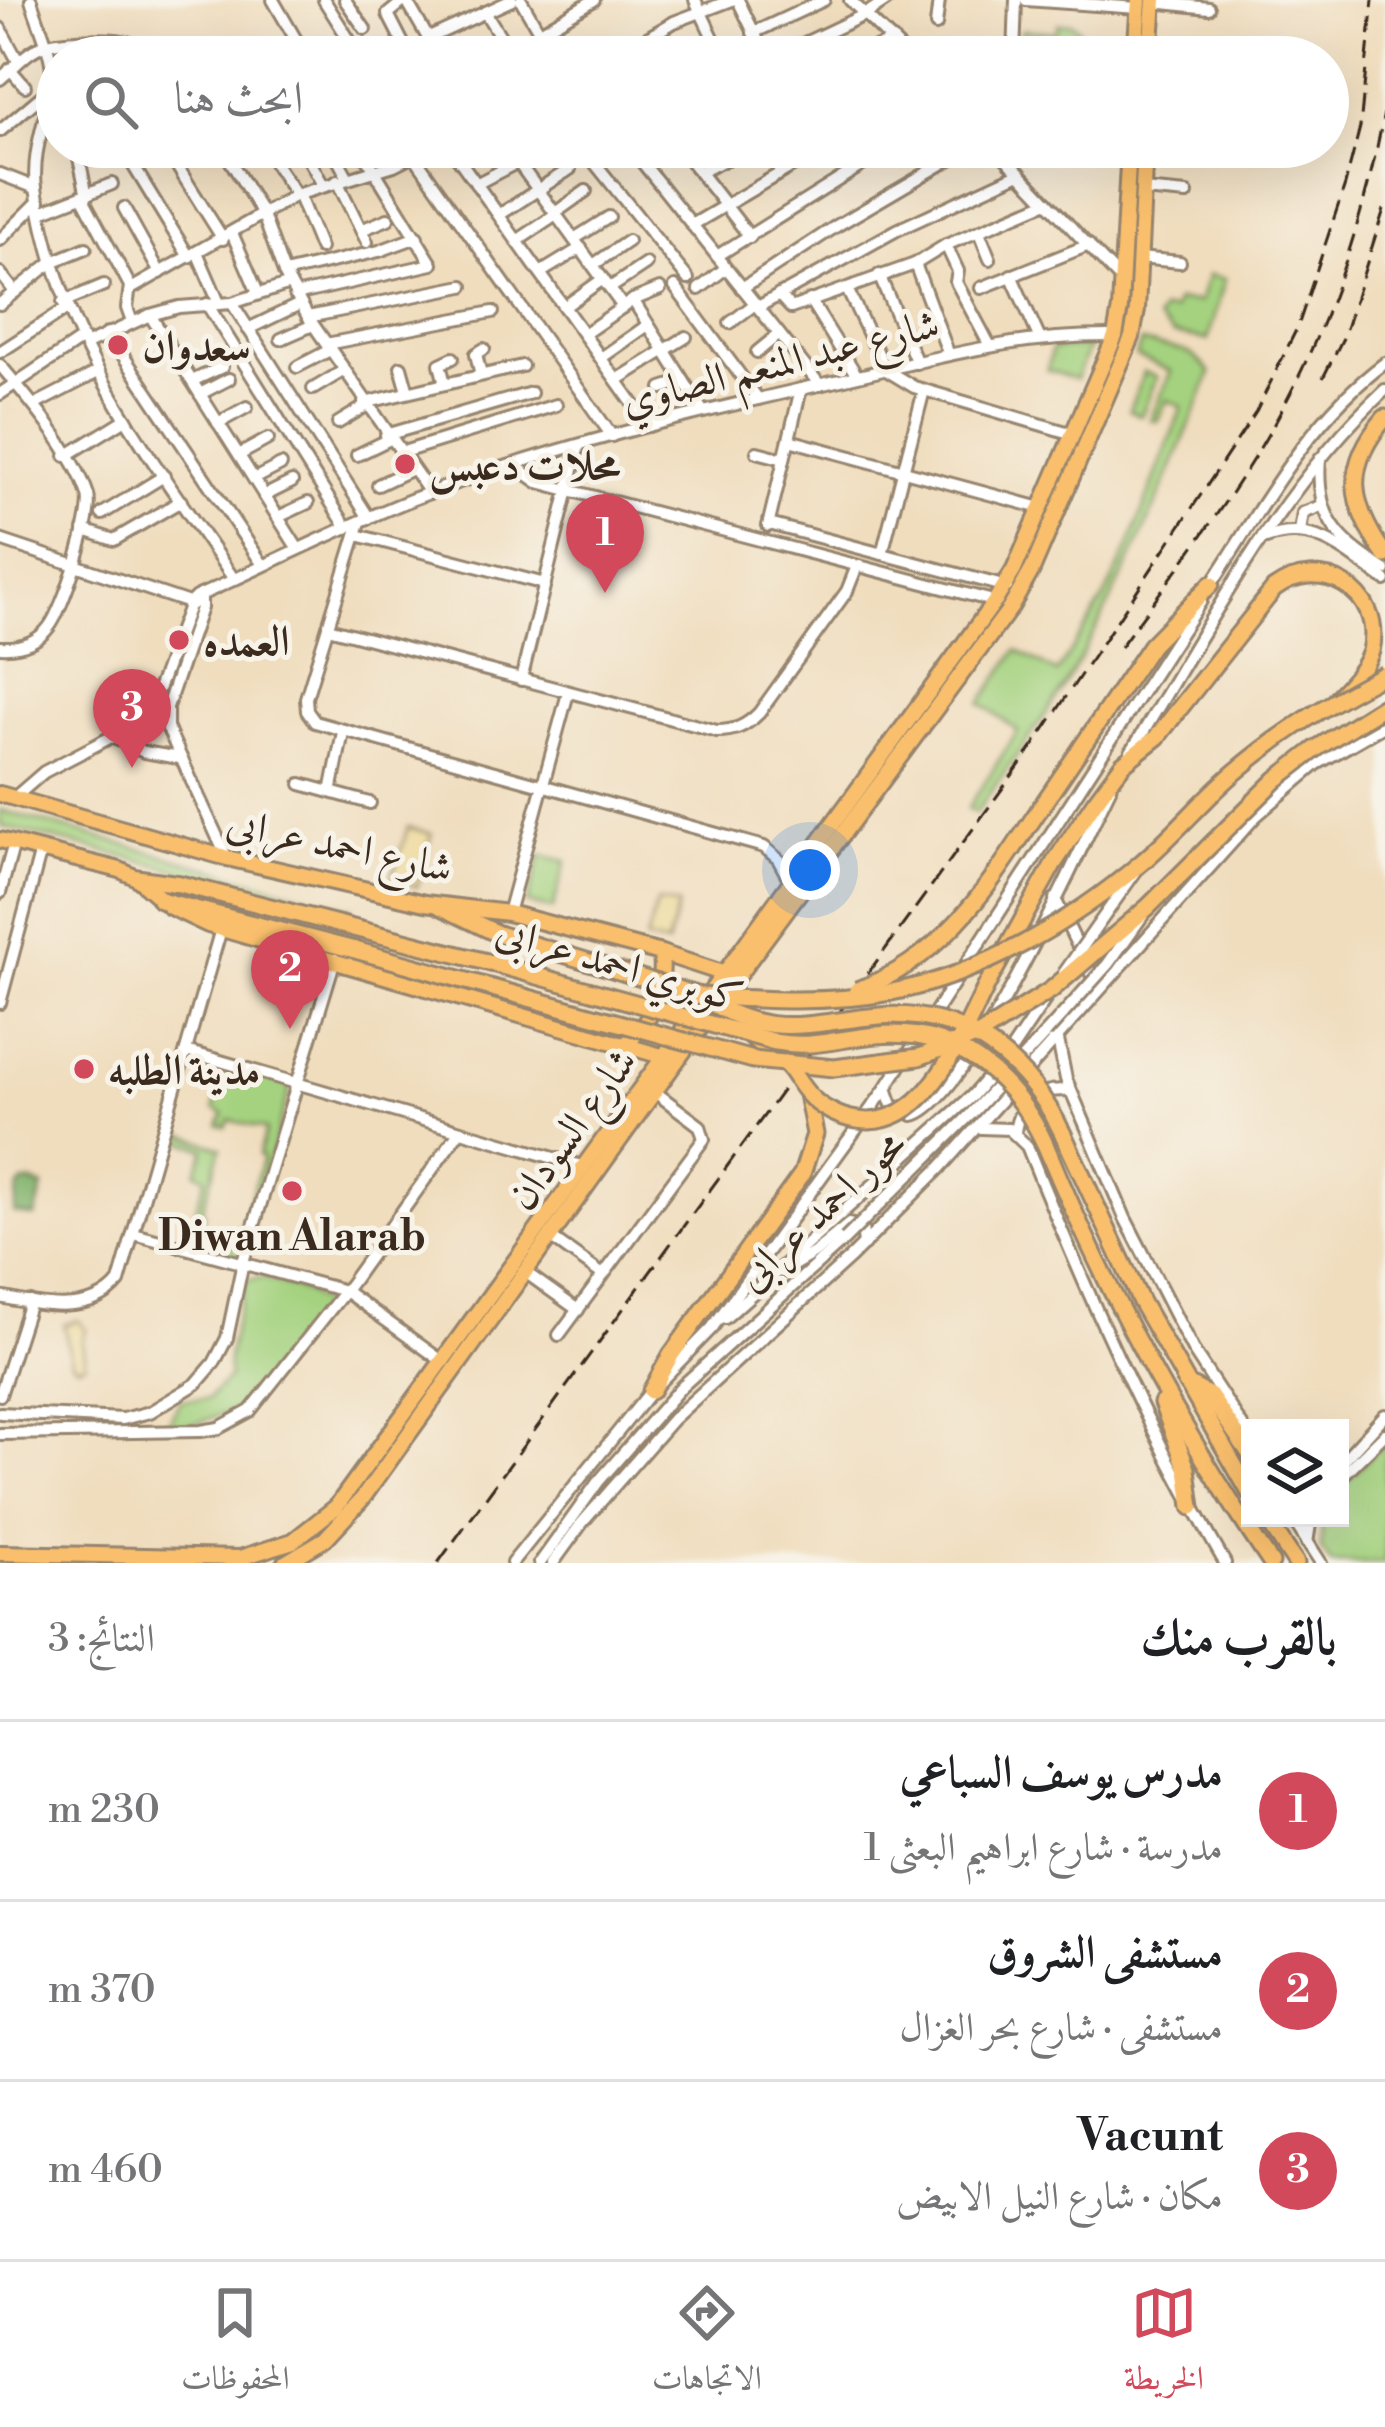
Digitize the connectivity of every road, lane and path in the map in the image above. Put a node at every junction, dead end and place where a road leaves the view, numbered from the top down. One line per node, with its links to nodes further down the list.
1 (31, 0): 27 (street)
2 (273, 0): 28 (street)
3 (323, 0): 29 (street)
4 (345, 0): 23 (street)
5 (406, 0): 30 (street); 31 (street)
6 (512, 0): 19 (street)
7 (521, 0): 24 (street)
8 (594, 0): 24 (street)
9 (735, 0): 17 (street); 25 (street)
10 (824, 0): 25 (street)
11 (850, 0): 20 (street)
12 (887, 0): 20 (street)
13 (940, 0): 21 (street)
14 (1016, 0): 40 (street)
15 (1026, 0): 16 (street)
16 (1146, 3): 18 (street); 41 (main road); 42 (main road)
17 (698, 5): 26 (street); 36 (street)
18 (1209, 8)
19 (485, 12): 32 (street); 33 (street)
20 (866, 14): 38 (street); 39 (street)
21 (936, 26)
22 (0, 28): 43 (street)
23 (365, 29)
24 (539, 32): 34 (street)
25 (753, 32): 37 (street)
26 (654, 34): 35 (street)
27 (42, 36)
28 (294, 36)
29 (346, 36)
30 (399, 36)
31 (428, 36)
32 (433, 36)
33 (500, 36)
34 (541, 36)
35 (650, 36)
36 (710, 36)
37 (755, 36)
38 (820, 36)
39 (889, 36)
40 (1015, 36)
41 (1139, 36)
42 (1148, 36)
43 (4, 44): 45 (street)
44 (36, 51): 45 (street)
45 (14, 65): 46 (street); 47 (street)
46 (0, 79)
47 (25, 86)
48 (36, 98): 49 (street)
49 (0, 131)
50 (38, 168): 89 (street)
51 (81, 168): 88 (street)
52 (136, 168): 111 (street)
53 (179, 168): 100 (street)
54 (235, 168): 93 (street)
55 (278, 168): 87 (street)
56 (314, 168): 82 (street)
57 (338, 168): 79 (street)
58 (373, 168): 75 (street)
59 (382, 168): 75 (street)
60 (421, 168): 213 (street)
61 (465, 168): 81 (street)
62 (494, 168): 81 (street)
63 (523, 168): 84 (street)
64 (599, 168): 126 (street)
65 (646, 168): 98 (street)
66 (697, 168): 76 (street)
67 (709, 168): 76 (street)
68 (789, 168): 90 (street)
69 (858, 168): 102 (street)
70 (935, 168): 132 (street)
71 (1015, 168): 77 (street)
72 (1128, 168): 127 (main road, شارع السودان)
73 (1144, 168): 83 (main road, شارع السودان)
74 (570, 169): 84 (street)
75 (375, 172): 79 (street); 101 (street)
76 (700, 172): 90 (street)
77 (1020, 173): 91 (street); 141 (street)
78 (1, 176): 89 (street)
79 (342, 179): 82 (street); 97 (street)
80 (112, 184): 88 (street)
81 (476, 184): 95 (street)
82 (323, 185): 87 (street)
83 (1143, 190): 86 (street); 113 (main road, شارع السودان)
84 (538, 191): 94 (street); 95 (street)
85 (586, 191): 94 (street)
86 (1187, 194)
87 (297, 195): 93 (street); 110 (street)
88 (85, 197): 89 (street); 134 (street)
89 (39, 200): 103 (street); 115 (street)
90 (725, 205): 98 (street); 102 (street)
91 (1050, 205): 99 (street); 108 (street)
92 (124, 208): 122 (street)
93 (263, 214): 100 (street); 135 (street)
94 (555, 214): 105 (street); 106 (street)
95 (499, 215): 105 (street)
96 (609, 217): 106 (street)
97 (388, 219)
98 (692, 226): 112 (street)
99 (980, 232): 107 (street); 114 (street)
100 (228, 236): 111 (street); 140 (street)
101 (417, 237): 135 (street); 135 (street)
102 (750, 237): 112 (street)
103 (0, 240)
104 (628, 241): 119 (street)
105 (517, 242): 123 (street)
106 (577, 243): 119 (street); 123 (street)
107 (946, 245): 118 (street); 164 (street)
108 (1089, 245): 125 (street); 127 (street)
109 (86, 248): 115 (street)
110 (320, 248)
111 (193, 255): 122 (street); 143 (street)
112 (717, 256): 120 (street)
113 (1139, 258): 116 (street); 209 (main road, شارع السودان)
114 (990, 259)
115 (52, 262): 139 (street); 146 (street)
116 (1180, 262)
117 (646, 264): 128 (street)
118 (915, 264): 124 (street); 170 (street)
119 (593, 265): 128 (street)
120 (726, 268): 132 (street); 137 (street)
121 (0, 273): 139 (street)
122 (160, 273): 134 (street)
123 (540, 273): 148 (street)
124 (879, 275): 138 (street); 173 (street)
125 (1011, 275): 133 (street); 159 (street)
126 (688, 279)
127 (1122, 280): 160 (main road, شارع السودان)
128 (607, 284): 144 (street); 148 (street)
129 (104, 285): 146 (street)
130 (463, 286): 151 (street)
131 (675, 287): 199 (street)
132 (742, 288): 147 (street)
133 (982, 288)
134 (131, 289): 152 (street)
135 (292, 289): 140 (street); 151 (street); 155 (street)
136 (660, 289): 144 (street)
137 (699, 289)
138 (847, 289): 142 (street); 179 (street)
139 (15, 292): 145 (street)
140 (258, 293): 143 (street)
141 (778, 295): 142 (street); 147 (street)
142 (810, 300): 183 (street)
143 (219, 303): 150 (street); 155 (street); 244 (street)
144 (628, 303): 154 (street); 157 (street)
145 (0, 304)
146 (65, 306): 163 (street); 168 (street)
147 (756, 306): 153 (street); 158 (street)
148 (564, 307): 157 (street)
149 (493, 312): 165 (street)
150 (150, 315): 152 (street); 185 (street)
151 (311, 321): 162 (street); 165 (street)
152 (132, 322): 156 (street)
153 (730, 323)
154 (648, 325): 167 (street); 172 (street)
155 (248, 329): 244 (street)
156 (108, 333): 163 (street); 255 (street)
157 (584, 334): 172 (street)
158 (779, 334): 169 (street); 189 (street)
159 (1039, 337): 160 (street, شارع عبد المنعم الصاوي); 164 (street, شارع عبد المنعم الصاوي)
160 (1115, 337): 205 (main road, شارع السودان)
161 (686, 338): 167 (street)
162 (281, 339)
163 (83, 342): 181 (street); 188 (street)
164 (989, 344): 170 (street, شارع عبد المنعم الصاوي)
165 (328, 347): 177 (street); 180 (street)
166 (484, 349): 182 (street)
167 (665, 351): 184 (street); 186 (street)
168 (0, 352)
169 (757, 352)
170 (950, 355): 173 (street, شارع عبد المنعم الصاوي)
171 (453, 358): 187 (street)
172 (601, 358): 184 (street)
173 (917, 362): 179 (street, شارع عبد المنعم الصاوي)
174 (1385, 363): 263 (street)
175 (0, 365): 188 (street)
176 (522, 365): 182 (street)
177 (297, 367)
178 (401, 368): 195 (street)
179 (886, 370): 183 (street, شارع عبد المنعم الصاوي); 193 (street)
180 (344, 371): 191 (street); 200 (street)
181 (98, 372): 201 (street); 206 (street)
182 (481, 375): 187 (street)
183 (857, 376): 189 (street, شارع عبد المنعم الصاوي)
184 (616, 380): 211 (street)
185 (191, 381): 198 (street); 198 (street)
186 (683, 381): 190 (street); 204 (street)
187 (445, 384): 195 (street)
188 (16, 385): 197 (street); 201 (street)
189 (820, 385): 192 (street, شارع عبد المنعم الصاوي)
190 (662, 388)
191 (314, 389)
192 (801, 389): 199 (street, شارع عبد المنعم الصاوي); 216 (street)
193 (924, 390): 212 (street); 228 (street)
194 (1385, 390): 224 (street)
195 (408, 392): 200 (street)
196 (531, 393): 214 (street)
197 (0, 394)
198 (200, 394): 208 (street)
199 (758, 399): 204 (street, شارع عبد المنعم الصاوي)
200 (365, 404): 210 (street); 214 (street)
201 (34, 405): 222 (street)
202 (556, 405): 219 (street)
203 (247, 407): 208 (street)
204 (703, 412): 211 (street, شارع عبد المنعم الصاوي)
205 (1081, 416): 209 (main road); 212 (main road, شارع السودان)
206 (126, 419): 222 (street); 229 (street)
207 (1383, 420): 253 (highway)
208 (218, 423): 221 (street)
209 (1096, 423): 265 (main road, شارع السودان)
210 (338, 424)
211 (650, 426): 213 (street, شارع عبد المنعم الصاوي)
212 (1073, 434): 240 (main road, شارع السودان)
213 (612, 436): 217 (street, شارع عبد المنعم الصاوي)
214 (388, 437): 219 (street); 220 (street)
215 (268, 439): 221 (street)
216 (789, 440): 223 (street); 228 (street)
217 (579, 445): 226 (street, شارع عبد المنعم الصاوي); 233 (street)
218 (757, 452): 223 (street)
219 (400, 453): 227 (street)
220 (357, 454)
221 (238, 455): 230 (street)
222 (66, 456): 236 (street)
223 (784, 459): 243 (street)
224 (1320, 459): 239 (street); 249 (street)
225 (281, 465): 230 (street)
226 (514, 465): 233 (street); 234 (street, شارع عبد المنعم الصاوي)
227 (412, 469): 232 (street); 234 (street)
228 (903, 471): 240 (street); 252 (street)
229 (164, 476): 237 (street); 241 (street)
230 (254, 479): 235 (street)
231 (292, 482): 235 (street)
232 (378, 485)
233 (569, 489): 250 (street); 262 (street)
234 (430, 493): 244 (street, شارع عبد المنعم الصاوي)
235 (265, 496): 242 (street)
236 (89, 500): 241 (street); 245 (street)
237 (181, 501): 247 (street); 259 (street)
238 (308, 503): 242 (street)
239 (1321, 506): 246 (street); 258 (street)
240 (1041, 508): 264 (main road, شارع السودان)
241 (102, 514): 247 (street)
242 (278, 518): 251 (street)
243 (769, 524): 250 (street); 252 (street)
244 (358, 526): 251 (street, شارع عبد المنعم الصاوي); 262 (street); 269 (street)
245 (84, 530): 247 (street); 254 (street)
246 (1300, 532): 249 (street); 260 (street)
247 (118, 538)
248 (0, 540): 254 (street)
249 (1262, 540): 280 (street)
250 (765, 541): 256 (street)
251 (298, 549): 255 (street, شارع عبد المنعم الصاوي)
252 (882, 554): 257 (street)
253 (1385, 554)
254 (73, 564): 266 (street); 270 (street)
255 (263, 565): 259 (street, شارع عبد المنعم الصاوي)
256 (857, 566): 261 (street); 273 (street)
257 (925, 566): 261 (street); 264 (street)
258 (1385, 570)
259 (233, 578): 266 (street, شارع عبد المنعم الصاوي)
260 (1385, 580)
261 (920, 582): 267 (street)
262 (545, 584): 272 (street)
263 (1211, 584): 306 (highway, bridge); 314 (street)
264 (1005, 586): 265 (street); 267 (main road, شارع السودان)
265 (1021, 592): 268 (main road, شارع السودان)
266 (197, 602): 278 (street); 279 (street)
267 (995, 602): 268 (street); 291 (main road, شارع السودان)
268 (1011, 608): 302 (main road, شارع السودان)
269 (328, 628): 272 (street); 277 (street)
270 (0, 647)
271 (1385, 674): 274 (highway, محور احمد عرابى, bridge)
272 (521, 680): 273 (street)
273 (568, 693): 282 (street)
274 (1334, 702): 280 (highway); 289 (highway, محور احمد عرابى, bridge)
275 (1384, 706): 296 (highway, محور احمد عرابى, bridge)
276 (1385, 725): 304 (street)
277 (343, 732): 282 (street); 283 (street)
278 (112, 737): 279 (street); 284 (street)
279 (179, 758): 288 (street)
280 (1123, 764): 293 (street); 317 (highway, bridge)
281 (301, 784): 283 (street)
282 (545, 785): 291 (street); 297 (street)
283 (331, 792): 285 (street)
284 (7, 796): 288 (main road, شارع احمد عرابى)
285 (370, 803)
286 (7, 842): 287 (main road); 292 (street)
287 (41, 850): 290 (main road); 307 (street)
288 (227, 858): 295 (main road, شارع احمد عرابى)
289 (1141, 863): 306 (highway, محور احمد عرابى, bridge); 328 (street, محور احمد عرابى, bridge)
290 (137, 878): 294 (main road); 300 (highway, كوبري احمد عرابى)
291 (790, 881): 302 (main road, شارع السودان)
292 (0, 893)
293 (1055, 899): 304 (street); 314 (street)
294 (160, 900): 296 (highway, محور احمد عرابى, bridge); 298 (main road)
295 (440, 906): 297 (main road, شارع احمد عرابى); 305 (highway, كوبري احمد عرابى, bridge)
296 (1148, 907): 358 (street, محور احمد عرابى, bridge)
297 (508, 914): 299 (main road, شارع احمد عرابى)
298 (221, 929): 301 (main road); 311 (street)
299 (662, 953): 302 (main road, شارع احمد عرابى); 310 (main road)
300 (458, 954): 303 (highway); 308 (highway, كوبري احمد عرابى, bridge)
301 (334, 959): 303 (main road); 313 (street)
302 (729, 976): 312 (main road, شارع السودان)
303 (432, 987): 310 (main road)
304 (1100, 992): 309 (street)
305 (700, 996): 306 (highway, محور احمد عرابى, bridge); 337 (highway, كوبري احمد عرابى, bridge)
306 (831, 998)
307 (0, 1003)
308 (751, 1037): 317 (highway, bridge); 336 (highway, كوبري احمد عرابى, bridge)
309 (1058, 1040): 315 (street); 319 (street)
310 (626, 1044): 312 (main road)
311 (187, 1052): 313 (street); 322 (street)
312 (670, 1058): 316 (main road, شارع السودان); 321 (main road, شارع السودان)
313 (297, 1084): 318 (street); 325 (street)
314 (886, 1088): 333 (street)
315 (1070, 1091): 320 (street); 342 (street)
316 (655, 1092): 323 (main road, شارع السودان); 327 (street)
317 (807, 1094): 338 (highway)
318 (459, 1132): 321 (street); 329 (street)
319 (973, 1132): 320 (street); 324 (street)
320 (1015, 1132): 349 (street)
321 (584, 1167): 335 (main road, شارع السودان)
322 (134, 1234): 325 (street); 331 (street)
323 (550, 1237): 326 (main road, شارع السودان); 327 (street)
324 (864, 1245): 328 (street); 359 (street)
325 (243, 1262): 329 (street); 340 (street)
326 (525, 1272): 332 (street); 356 (main road, شارع السودان)
327 (603, 1276): 332 (street)
328 (772, 1276): 333 (street, محور احمد عرابى)
329 (345, 1291): 335 (street); 343 (street)
330 (0, 1297): 331 (street)
331 (30, 1302): 339 (street)
332 (578, 1310): 334 (street)
333 (712, 1328): 338 (street)
334 (559, 1335)
335 (442, 1361): 355 (main road, شارع السودان)
336 (1155, 1377): 349 (highway); 361 (highway)
337 (1186, 1383): 345 (highway); 348 (highway)
338 (651, 1391): 357 (street)
339 (0, 1395)
340 (0, 1413)
341 (1385, 1415): 346 (street)
342 (1241, 1423)
343 (0, 1434)
344 (1385, 1434): 347 (street)
345 (1241, 1441)
346 (1349, 1454)
347 (1349, 1469)
348 (1241, 1477)
349 (1192, 1507): 360 (street)
350 (1272, 1527): 362 (highway)
351 (1297, 1527): 353 (street)
352 (1310, 1527): 353 (street)
353 (1307, 1543): 363 (street)
354 (0, 1553): 355 (main road, شارع السودان)
355 (271, 1557)
356 (284, 1563)
357 (512, 1563)
358 (540, 1563)
359 (553, 1563)
360 (1225, 1563)
361 (1271, 1563)
362 (1296, 1563)
363 (1321, 1563)

